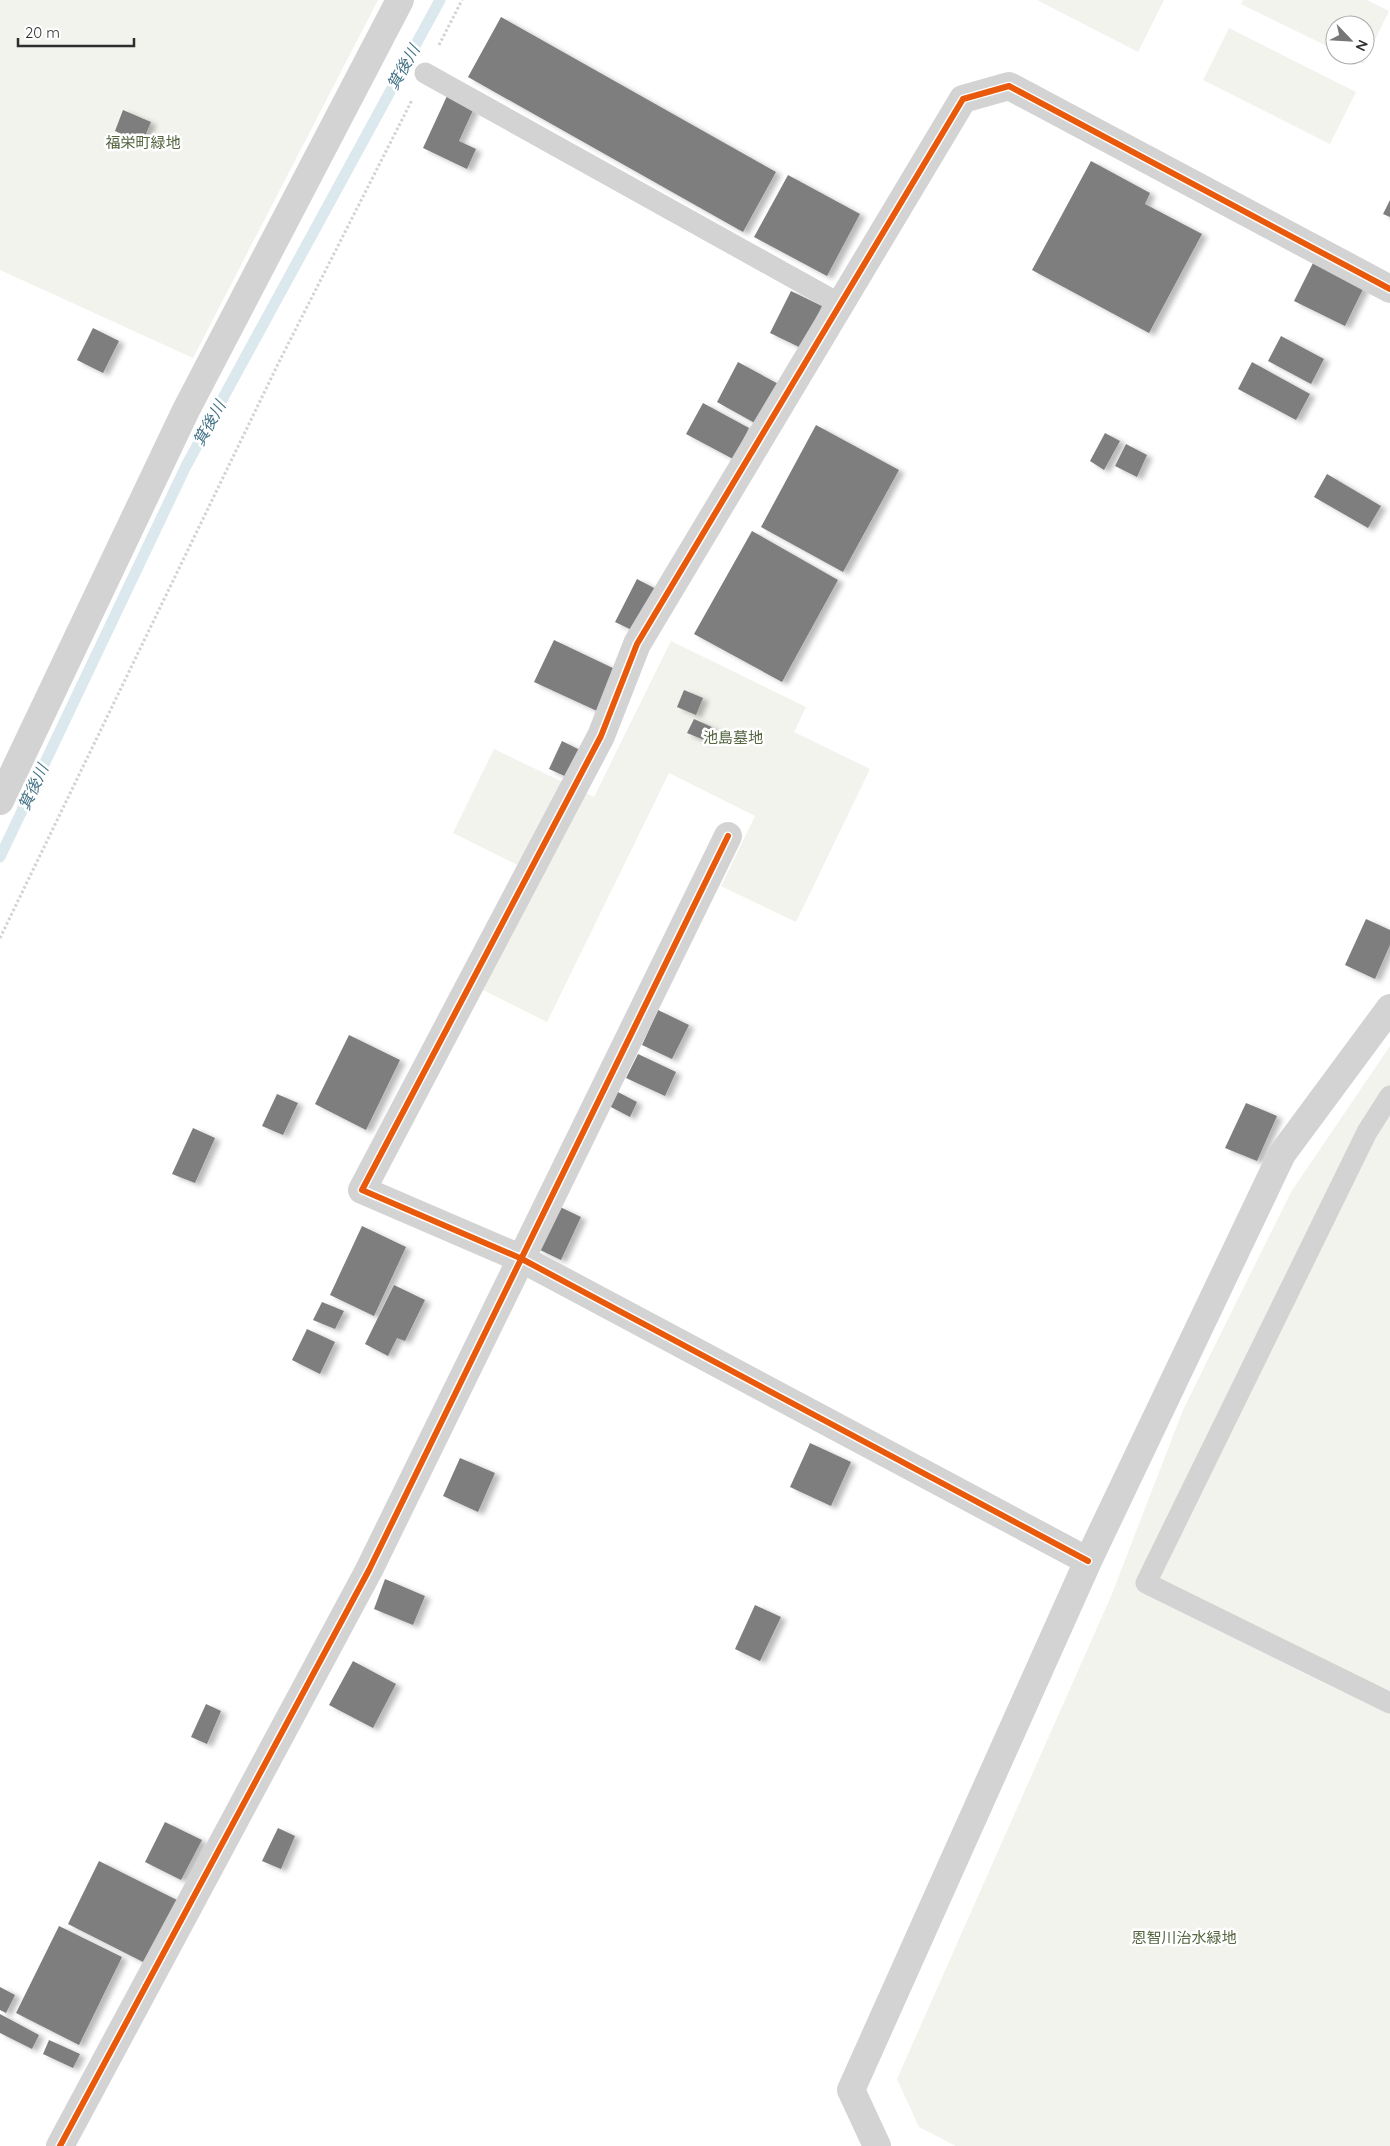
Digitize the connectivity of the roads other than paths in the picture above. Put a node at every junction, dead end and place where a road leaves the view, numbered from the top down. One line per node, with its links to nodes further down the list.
1 (400, 0): 5 (street)
2 (425, 73): 4 (lane)
3 (1390, 289): 4 (street)
4 (840, 304): 9 (street)
5 (0, 802)
6 (728, 836): 9 (street)
7 (1390, 1008): 10 (street)
8 (1390, 1096): 11 (lane)
9 (520, 1258): 10 (street); 12 (street)
10 (1088, 1561): 13 (street)
11 (1390, 1703)
12 (60, 2146)
13 (877, 2146)

